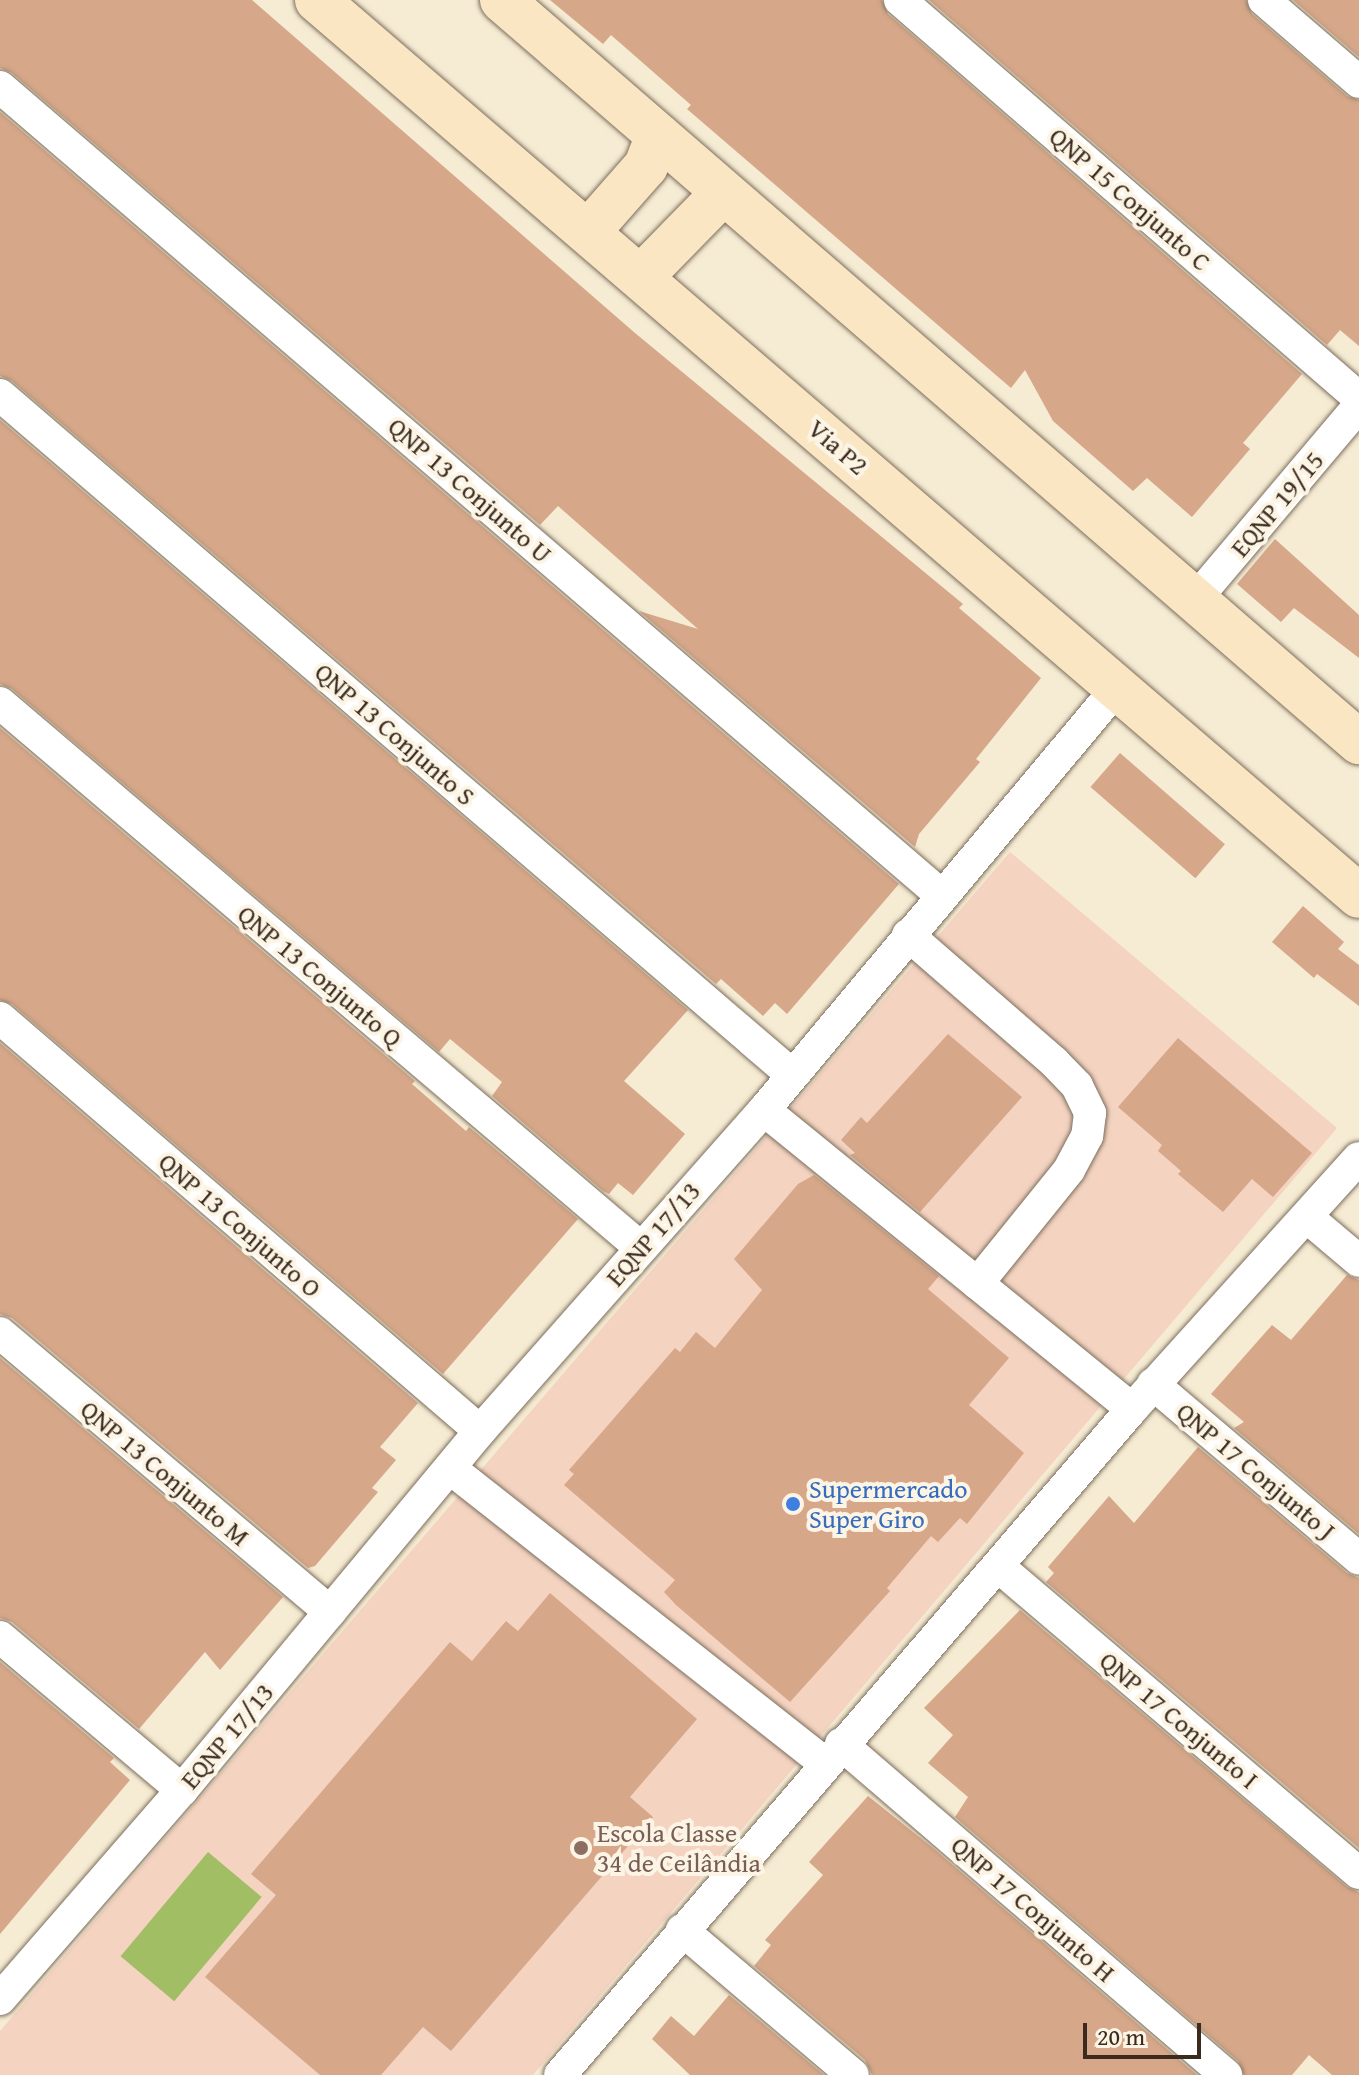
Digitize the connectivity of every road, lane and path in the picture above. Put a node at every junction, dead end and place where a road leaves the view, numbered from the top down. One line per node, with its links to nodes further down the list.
1 (317, 0): 9 (main road, Via P2)
2 (502, 0): 7 (main road)
3 (900, 0): 12 (street, QNP 15 Conjunto C)
4 (1264, 0): 5 (street)
5 (1359, 82)
6 (0, 87): 18 (street, QNP 13 Conjunto U)
7 (658, 135): 8 (main road); 9 (main road)
8 (723, 193): 10 (main road); 14 (main road)
9 (588, 232): 10 (main road, Via P2)
10 (641, 277): 15 (main road, Via P2)
11 (0, 395): 22 (street, QNP 13 Conjunto S)
12 (1359, 398)
13 (1359, 406): 14 (street, EQNP 19/15)
14 (1194, 601): 17 (main road)
15 (1117, 688): 18 (street, EQNP 17/13); 19 (main road, Via P2)
16 (0, 703): 26 (street, QNP 13 Conjunto Q)
17 (1359, 742)
18 (940, 894): 20 (street, EQNP 17/13)
19 (1359, 896)
20 (908, 935): 22 (street, EQNP 17/13); 28 (street)
21 (0, 1018): 32 (street, QNP 13 Conjunto O)
22 (790, 1073): 23 (street, EQNP 17/13)
23 (764, 1110): 26 (street, EQNP 17/13); 28 (street)
24 (1359, 1158): 25 (street)
25 (1307, 1217): 27 (street); 30 (street)
26 (641, 1248): 32 (street, EQNP 17/13)
27 (1359, 1261)
28 (977, 1284): 31 (street)
29 (0, 1333): 36 (street, QNP 13 Conjunto M)
30 (1153, 1384): 31 (street); 34 (street, QNP 17 Conjunto J)
31 (1132, 1409): 35 (street)
32 (480, 1431): 33 (street, EQNP 17/13)
33 (451, 1469): 36 (street, EQNP 17/13); 38 (street)
34 (1359, 1559)
35 (999, 1567): 38 (street); 40 (street, QNP 17 Conjunto I)
36 (330, 1612): 39 (street, EQNP 17/13)
37 (0, 1637): 39 (street)
38 (832, 1753): 41 (street); 45 (street, QNP 17 Conjunto H)
39 (182, 1790): 42 (street, EQNP 17/13)
40 (1359, 1873)
41 (682, 1930): 43 (street); 44 (street)
42 (7, 1978)
43 (560, 2075)
44 (853, 2075)
45 (1226, 2075)

